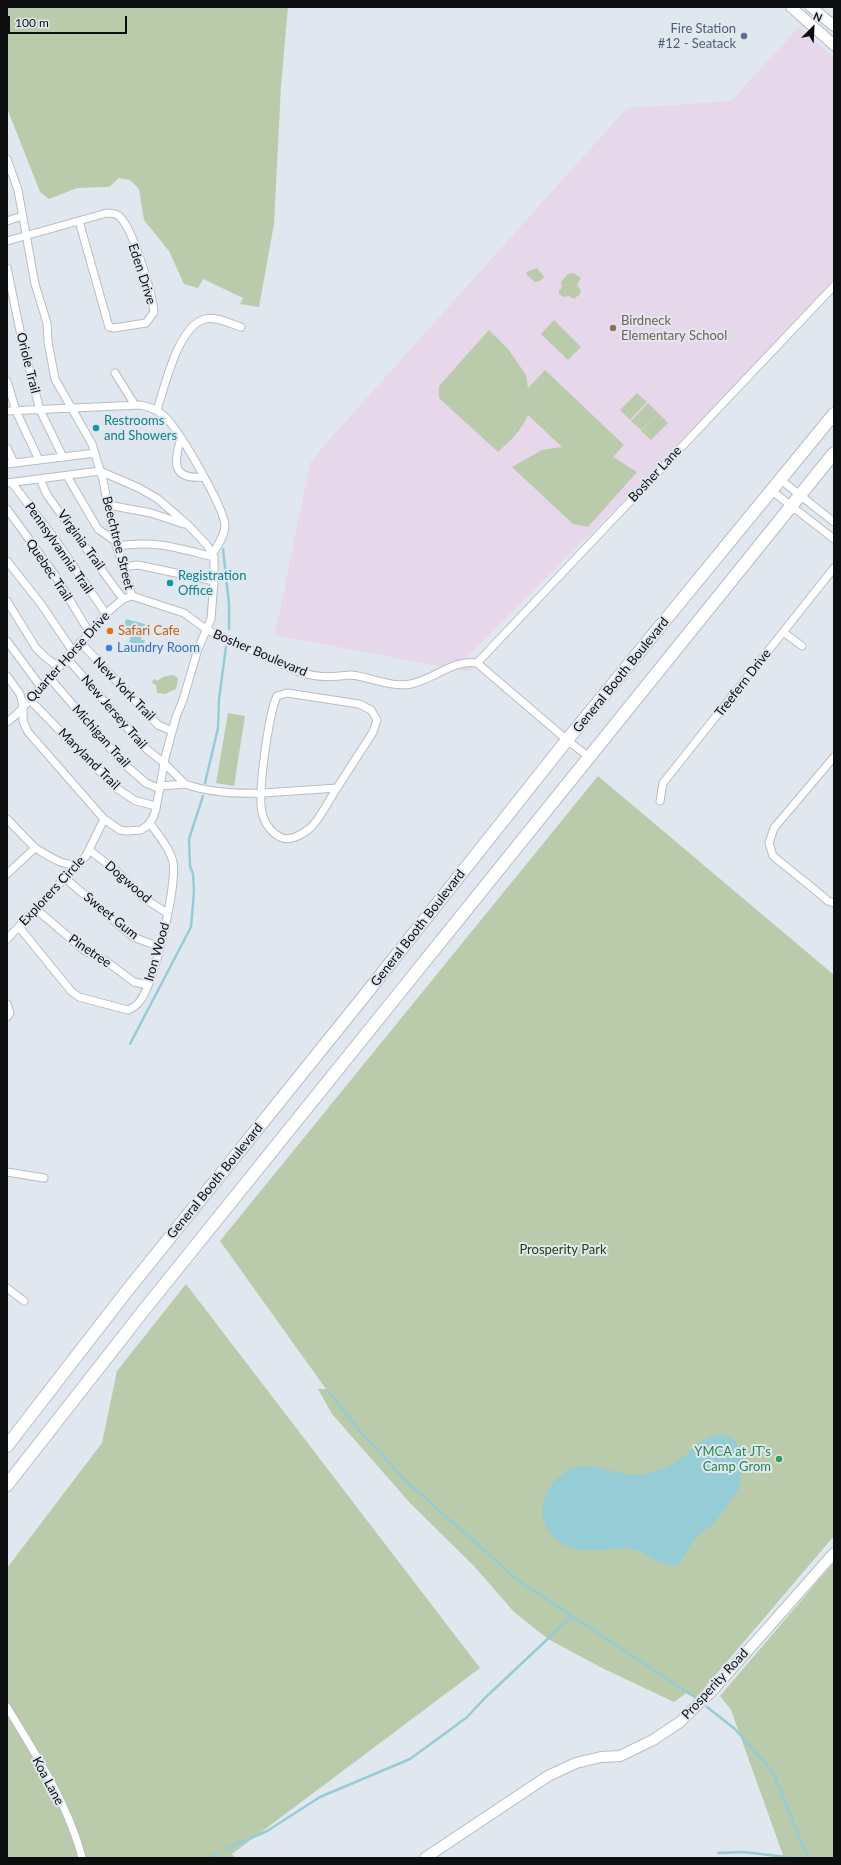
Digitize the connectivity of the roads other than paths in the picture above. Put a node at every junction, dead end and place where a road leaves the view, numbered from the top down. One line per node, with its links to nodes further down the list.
1 (790, 7): 4 (street)
2 (812, 7): 3 (street)
3 (834, 26)
4 (834, 45)
5 (7, 159): 6 (street, Beechtree Street)
6 (22, 216): 7 (street); 9 (street, Beechtree Street)
7 (7, 221)
8 (79, 221): 8 (street, Eden Drive); 9 (street, Eden Drive)
9 (26, 236): 10 (street, Eden Drive); 17 (street, Beechtree Street)
10 (7, 241)
11 (7, 268): 18 (street, Oriole Trail)
12 (834, 286): 62 (street, Bosher Lane)
13 (241, 327): 19 (street)
14 (115, 373): 16 (street)
15 (7, 381): 21 (street)
16 (134, 406): 17 (street); 19 (street)
17 (72, 408): 18 (street); 25 (street, Beechtree Street)
18 (40, 410): 21 (street); 27 (street, Oriole Trail)
19 (157, 410): 23 (street)
20 (7, 411): 21 (street)
21 (16, 411): 28 (street)
22 (834, 414): 34 (highway, General Booth Boulevard)
23 (181, 438): 32 (street); 32 (street)
24 (7, 448): 29 (street)
25 (95, 453): 27 (street); 30 (street, Beechtree Street)
26 (834, 454): 37 (highway, General Booth Boulevard)
27 (63, 457): 28 (street)
28 (39, 460): 29 (street)
29 (10, 463)
30 (100, 471): 31 (street); 38 (street, Beechtree Street); 42 (street)
31 (67, 476): 33 (street); 44 (street)
32 (203, 477): 45 (street)
33 (40, 479): 35 (street); 51 (street, Virginia Trail)
34 (781, 480): 36 (highway, General Booth Boulevard); 37 (street)
35 (9, 483): 53 (street, Pennsylvannia Trail)
36 (772, 491): 39 (street); 71 (highway, General Booth Boulevard)
37 (800, 495): 39 (highway, General Booth Boulevard); 41 (street)
38 (108, 505): 42 (street); 44 (street, Beechtree Street)
39 (791, 506): 43 (street); 72 (highway, General Booth Boulevard)
40 (7, 510): 55 (street, Quebec Trail)
41 (834, 522)
42 (188, 525): 45 (street)
43 (834, 539)
44 (116, 544): 45 (street); 47 (street, Beechtree Street)
45 (214, 555): 49 (street)
46 (7, 561): 60 (street)
47 (123, 567): 49 (street); 50 (street, Beechtree Street)
48 (834, 568): 56 (street, Treefern Drive)
49 (214, 581): 54 (street)
50 (132, 596): 51 (street, Quarter Horse Drive); 54 (street, Beechtree Street)
51 (123, 599): 53 (street, Quarter Horse Drive)
52 (7, 601): 63 (street)
53 (106, 614): 55 (street, Quarter Horse Drive)
54 (207, 630): 62 (street, Bosher Boulevard); 70 (street)
55 (89, 632): 58 (street, Quarter Horse Drive)
56 (783, 632): 59 (street); 79 (street, Treefern Drive)
57 (7, 641): 66 (street)
58 (80, 642): 60 (street, Quarter Horse Drive); 70 (street, New York Trail)
59 (802, 646)
60 (72, 650): 61 (street, Quarter Horse Drive)
61 (66, 657): 63 (street, Quarter Horse Drive); 74 (street, New Jersey Trail)
62 (477, 663): 71 (street)
63 (58, 667): 65 (street, Quarter Horse Drive)
64 (7, 676): 68 (street)
65 (49, 677): 66 (street, Quarter Horse Drive); 76 (street, Michigan Trail)
66 (41, 686): 67 (street, Quarter Horse Drive)
67 (29, 699): 68 (street, Quarter Horse Drive); 80 (street, Maryland Trail)
68 (23, 706): 69 (street, Quarter Horse Drive); 82 (street)
69 (7, 722)
70 (172, 731): 74 (street)
71 (567, 740): 72 (street); 102 (highway, General Booth Boulevard)
72 (590, 757): 103 (highway, General Booth Boulevard)
73 (834, 757): 89 (street)
74 (164, 763): 75 (street, New Jersey Trail); 76 (street)
75 (185, 784): 76 (street); 78 (street)
76 (160, 787): 80 (street)
77 (337, 788): 78 (street); 78 (street); 78 (street)
78 (260, 793)
79 (660, 801)
80 (156, 806): 83 (street)
81 (7, 819): 84 (street)
82 (104, 819): 83 (street); 85 (street, Explorers Circle)
83 (150, 823): 91 (street, Iron Wood)
84 (35, 848): 86 (street); 87 (street)
85 (89, 850): 86 (street, Explorers Circle); 91 (street, Dogwood)
86 (80, 863): 88 (street, Explorers Circle)
87 (7, 874)
88 (65, 878): 90 (street, Explorers Circle); 94 (street, Sweet Gum)
89 (834, 903)
90 (36, 909): 92 (street, Explorers Circle); 95 (street, Pinetree)
91 (167, 913): 94 (street, Iron Wood)
92 (19, 927): 93 (street, Explorers Circle); 95 (street, Iron Wood)
93 (7, 939)
94 (160, 947): 95 (street, Iron Wood)
95 (148, 985)
96 (7, 1004): 97 (street)
97 (7, 1017)
98 (7, 1172): 99 (street)
99 (44, 1178)
100 (7, 1288): 101 (street)
101 (24, 1301)
102 (7, 1446)
103 (7, 1485)
104 (834, 1553): 107 (street, Prosperity Road)
105 (7, 1707): 106 (street, Koa Lane)
106 (82, 1858)
107 (425, 1858)

